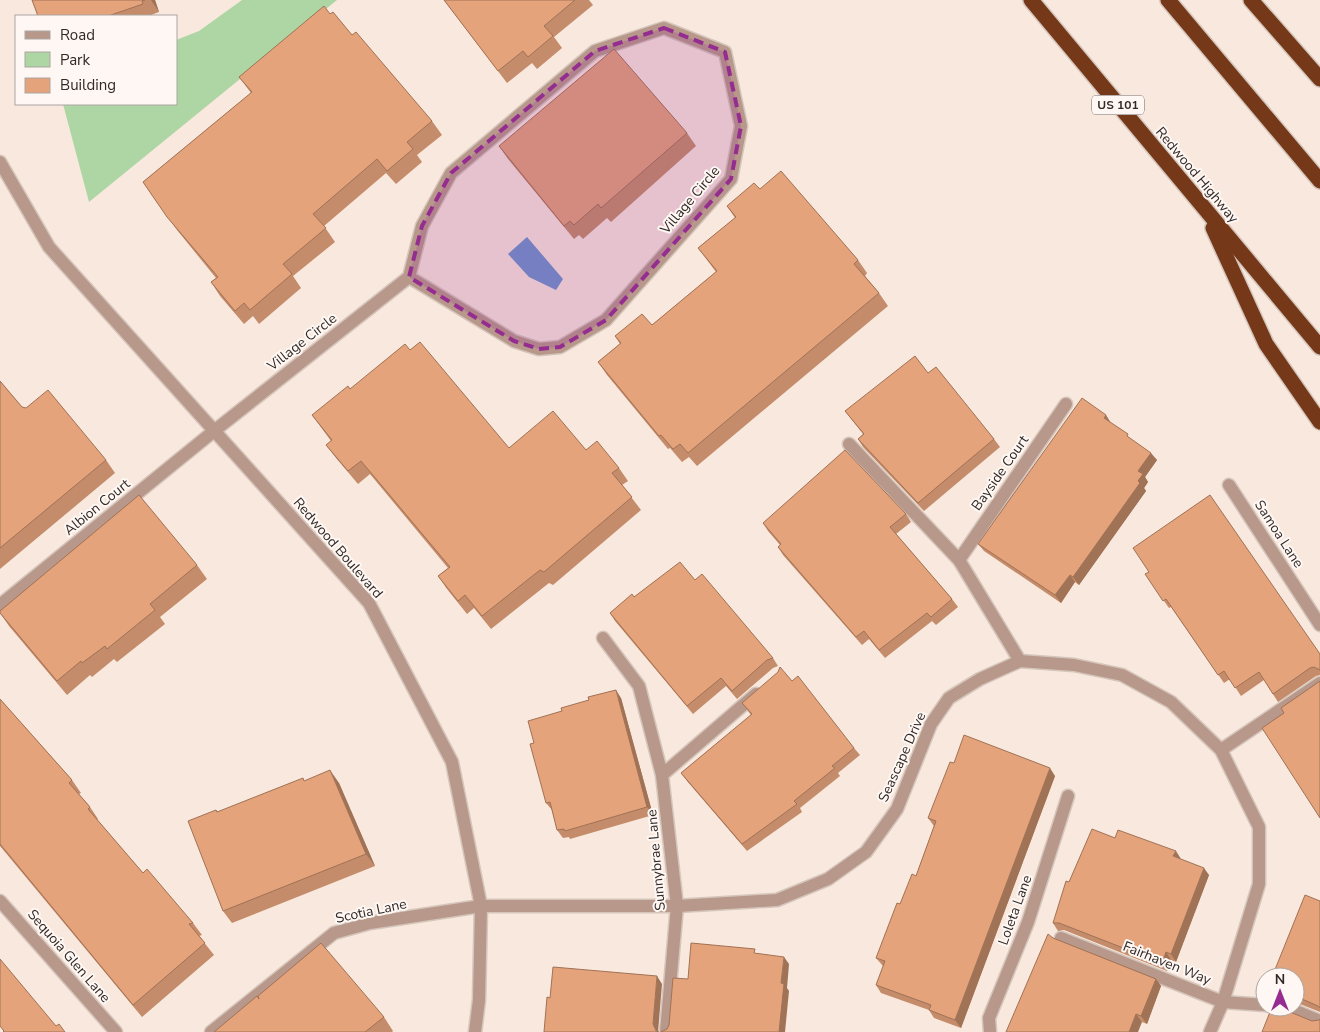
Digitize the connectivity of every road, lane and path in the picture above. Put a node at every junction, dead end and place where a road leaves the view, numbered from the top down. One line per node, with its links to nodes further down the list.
1 (1031, 0): 7 (highway, Redwood Highway / US 101)
2 (1168, 0): 6 (highway)
3 (1251, 0): 4 (highway)
4 (1320, 79)
5 (0, 162): 12 (street, Redwood Boulevard)
6 (1320, 181)
7 (1205, 211): 9 (highway, Redwood Highway / US 101); 11 (highway)
8 (409, 276): 8 (street, Village Circle); 12 (street, Village Circle)
9 (1320, 347)
10 (1066, 404): 15 (street, Bayside Court)
11 (1320, 422)
12 (214, 431): 16 (street, Albion Court); 26 (street, Redwood Boulevard)
13 (849, 444): 15 (street)
14 (1228, 485): 17 (street, Samoa Lane)
15 (959, 560): 19 (street)
16 (0, 605)
17 (1320, 625)
18 (602, 638): 23 (street, Sunnybrae Lane)
19 (1020, 661): 22 (street, Seascape Drive); 27 (street, Seascape Drive)
20 (1320, 683): 22 (street)
21 (764, 687): 23 (street)
22 (1221, 750): 29 (street, Seascape Drive)
23 (662, 775): 27 (street, Sunnybrae Lane)
24 (1068, 796): 37 (street, Loleta Lane)
25 (0, 901): 33 (street, Sequoia Glen Lane)
26 (481, 906): 27 (street, Seascape Drive); 34 (street, Scotia Lane); 35 (street, Redwood Boulevard)
27 (677, 906): 36 (street, Sunnybrae Lane)
28 (1061, 938): 29 (street, Fairhaven Way)
29 (1223, 1002): 30 (street, Fairhaven Way); 38 (street, Seascape Drive)
30 (1255, 1004)
31 (1305, 1015): 32 (street)
32 (1320, 1021)
33 (116, 1032)
34 (211, 1032)
35 (475, 1032)
36 (666, 1032)
37 (990, 1032)
38 (1210, 1032)

